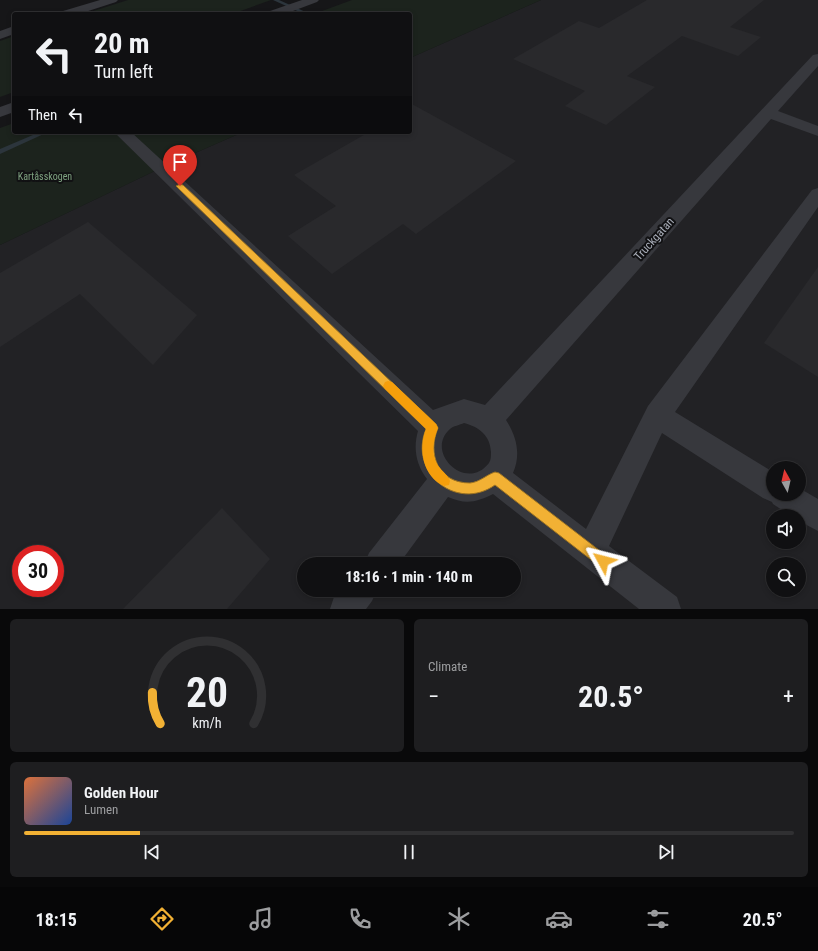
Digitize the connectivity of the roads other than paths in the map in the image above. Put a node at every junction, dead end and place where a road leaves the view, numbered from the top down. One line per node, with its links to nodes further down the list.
1 (112, 0): 3 (street)
2 (313, 0): 4 (street)
3 (73, 12)
4 (280, 12)
5 (12, 31): 6 (street)
6 (0, 35)
7 (818, 58): 10 (street, Truckgatan)
8 (12, 108): 9 (street)
9 (0, 112)
10 (769, 113): 11 (street); 15 (street, Truckgatan)
11 (818, 131)
12 (124, 134): 16 (street)
13 (818, 194): 14 (street)
14 (656, 415): 19 (street); 22 (street)
15 (489, 420): 16 (street); 17 (street)
16 (432, 428): 18 (street)
17 (495, 477): 18 (street); 22 (street)
18 (444, 480): 23 (street)
19 (766, 484)
20 (794, 501): 21 (street)
21 (818, 516)
22 (591, 552): 26 (street)
23 (385, 557)
24 (355, 597): 25 (street)
25 (346, 609)
26 (665, 609)

